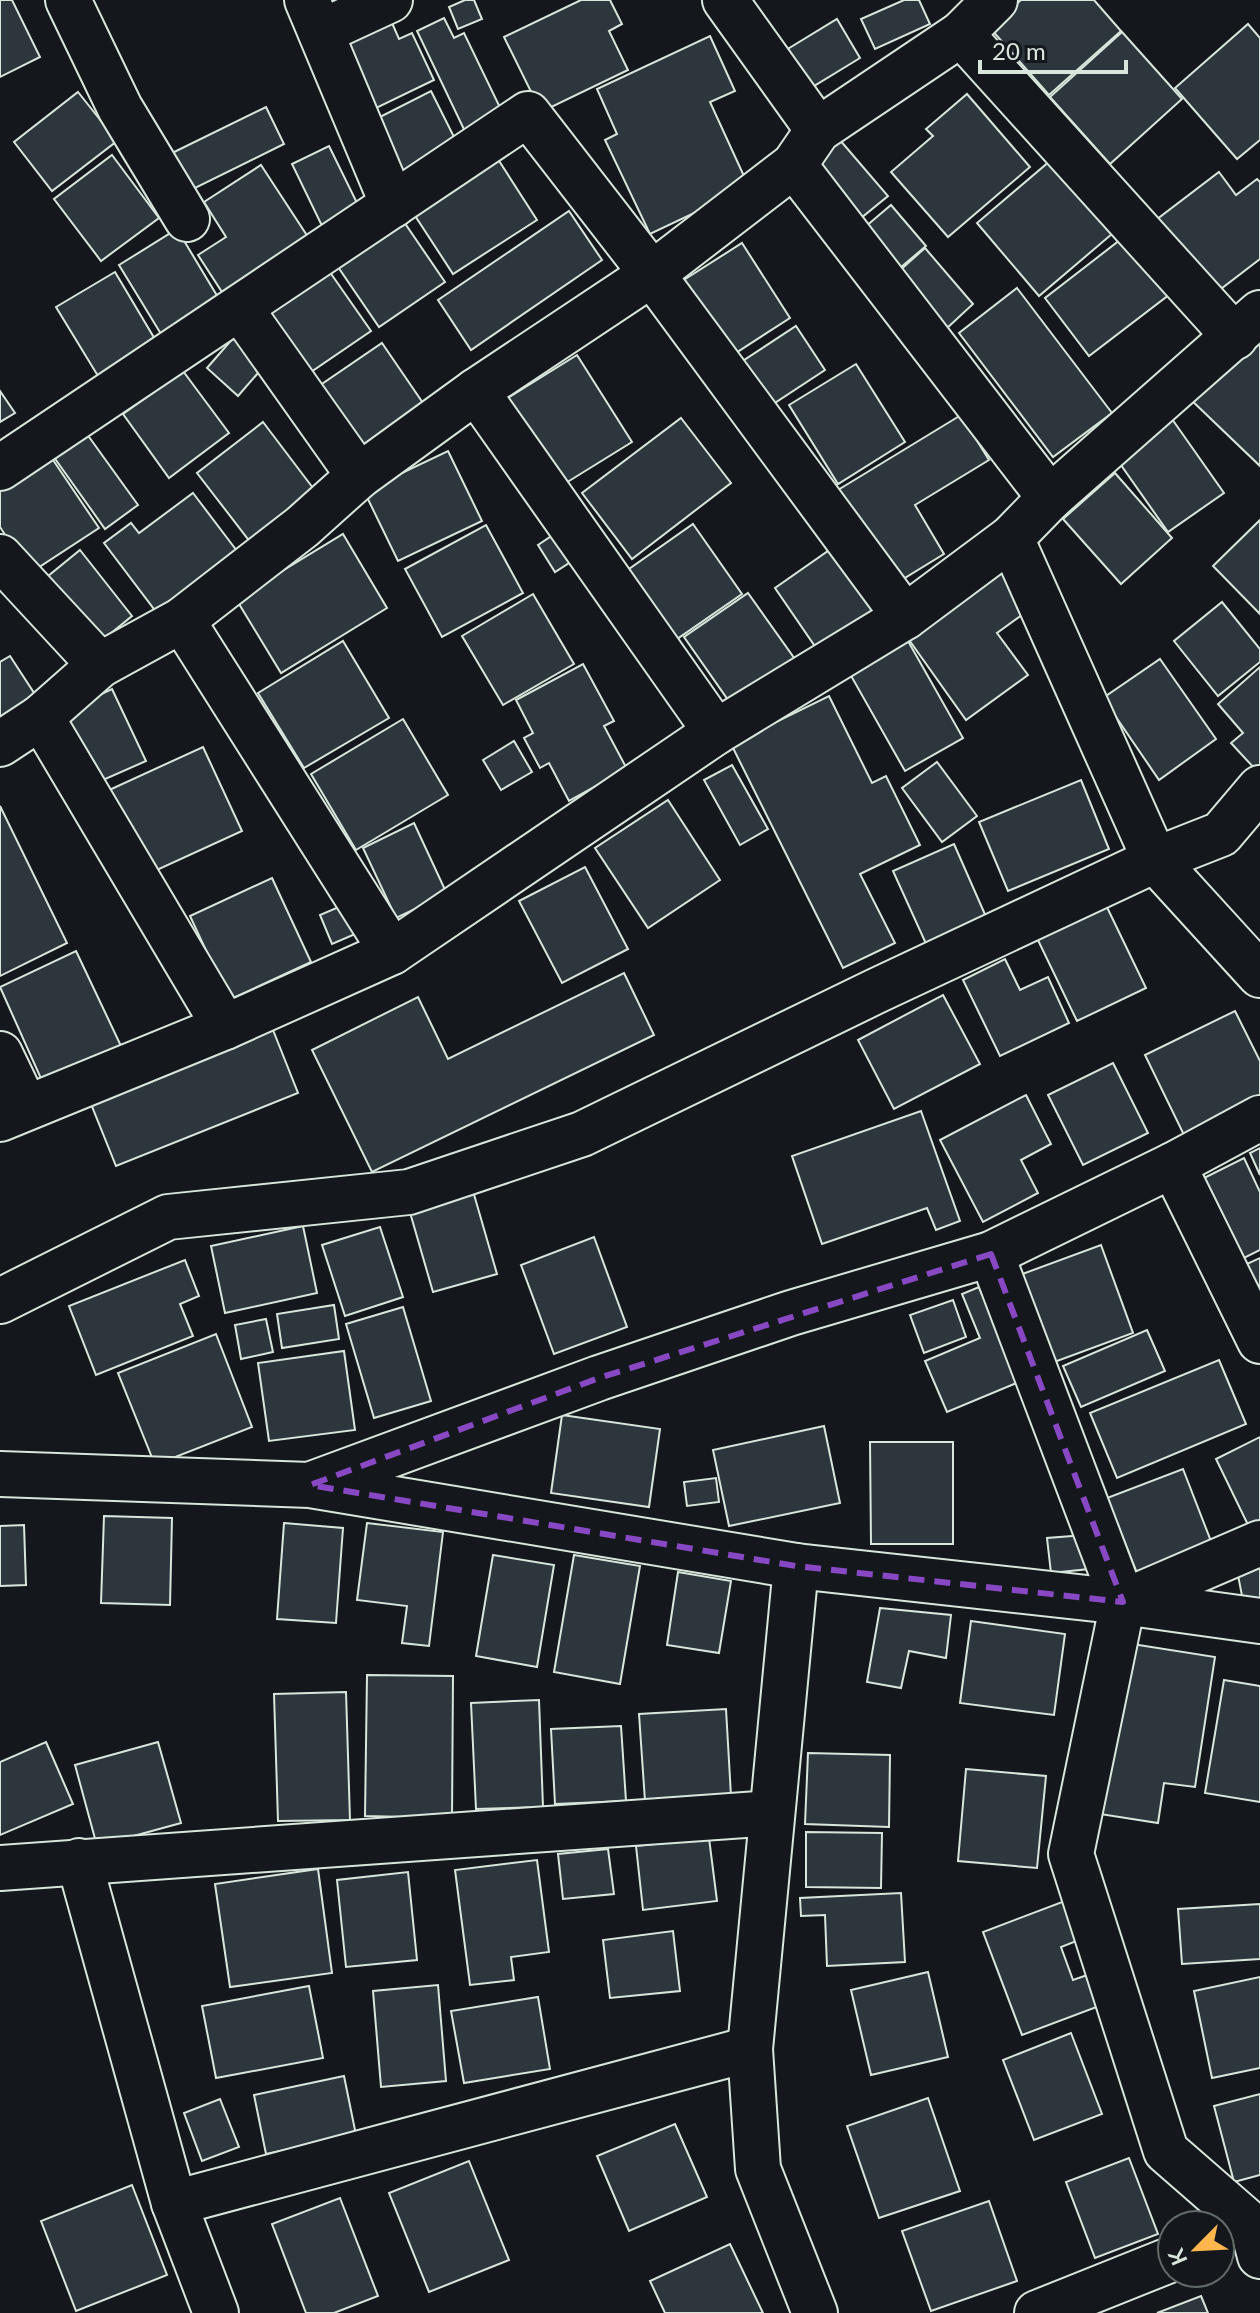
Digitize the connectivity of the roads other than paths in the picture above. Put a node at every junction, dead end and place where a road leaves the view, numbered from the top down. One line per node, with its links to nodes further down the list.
1 (68, 0): 10 (street)
2 (390, 0): 5 (street)
3 (725, 0): 7 (street)
4 (995, 0): 6 (street)
5 (314, 16): 9 (street)
6 (961, 34): 7 (street); 13 (street)
7 (818, 130): 8 (street)
8 (794, 165): 11 (street); 17 (street)
9 (393, 205): 11 (street); 12 (street)
10 (187, 219)
11 (652, 274): 14 (street); 20 (street)
12 (240, 308): 15 (street); 16 (street)
13 (1247, 325): 17 (street)
14 (476, 391): 16 (street); 24 (street)
15 (0, 468)
16 (359, 476): 21 (street)
17 (1050, 498): 18 (street)
18 (1011, 538): 20 (street); 27 (street)
19 (0, 557): 22 (street)
20 (905, 617): 24 (street)
21 (182, 620): 22 (street); 28 (street)
22 (100, 665): 23 (street)
23 (41, 717): 25 (street); 30 (street)
24 (716, 732): 28 (street)
25 (0, 744)
26 (1260, 788): 27 (street)
27 (1155, 860): 29 (street); 36 (street)
28 (392, 952): 30 (street)
29 (1260, 975)
30 (225, 1027): 32 (street)
31 (0, 1054): 32 (street)
32 (12, 1113)
33 (1260, 1118): 34 (street)
34 (1173, 1165): 35 (street); 37 (street)
35 (991, 1254): 39 (street); 42 (street)
36 (0, 1301)
37 (1260, 1341)
38 (0, 1474): 39 (street)
39 (310, 1485): 41 (street)
40 (1260, 1543): 42 (street)
41 (796, 1566): 42 (street); 44 (street)
42 (1123, 1602): 43 (street); 49 (street)
43 (1260, 1621)
44 (772, 1813): 45 (street); 47 (street)
45 (79, 1861): 46 (street); 48 (street)
46 (0, 1868)
47 (750, 2049): 48 (street); 52 (street)
48 (174, 2203): 51 (street)
49 (1248, 2237)
50 (1156, 2265): 53 (street)
51 (216, 2313)
52 (815, 2313)
53 (1037, 2313)

